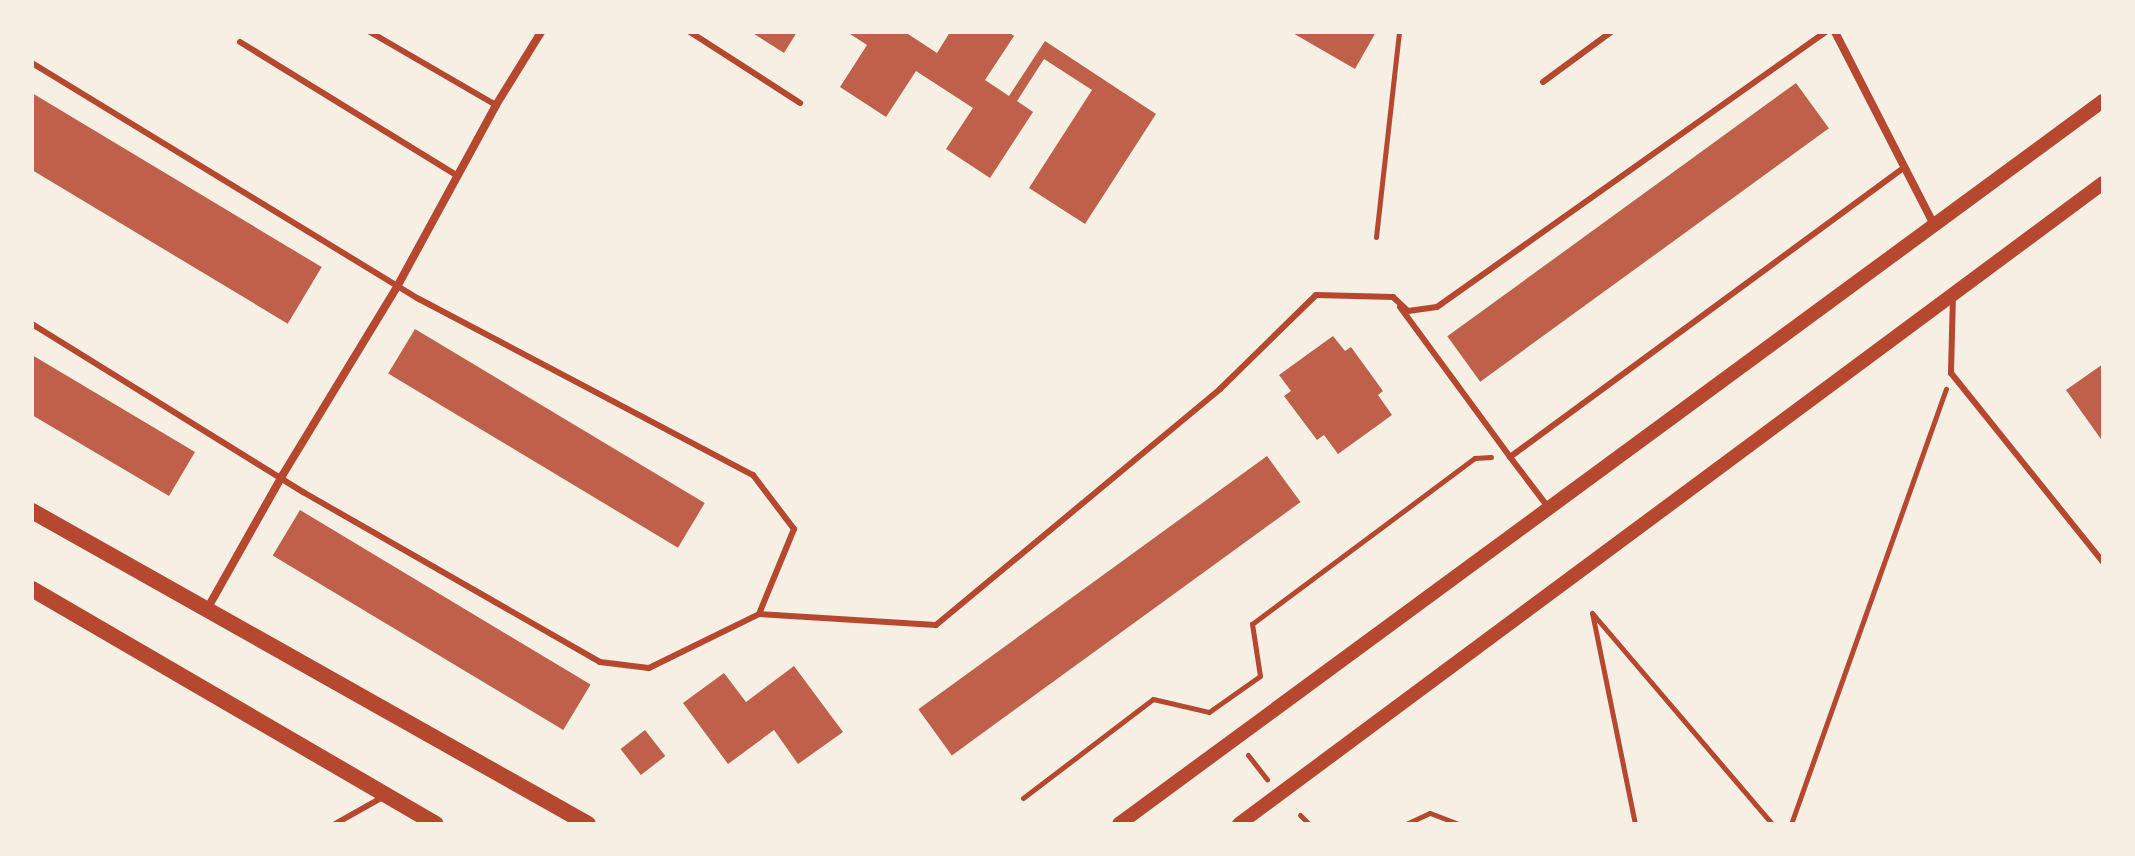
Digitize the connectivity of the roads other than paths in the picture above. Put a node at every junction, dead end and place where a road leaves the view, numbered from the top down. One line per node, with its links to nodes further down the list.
1 (370, 32): 12 (lane)
2 (541, 32): 12 (street)
3 (690, 32): 11 (lane)
4 (1611, 32): 9 (lane)
5 (1826, 32): 19 (lane)
6 (1835, 32): 13 (street)
7 (240, 42): 14 (lane)
8 (32, 63): 17 (lane)
9 (1543, 82)
10 (2103, 101): 16 (street)
11 (800, 103)
12 (496, 105): 14 (street)
13 (1905, 167): 16 (street); 21 (lane)
14 (458, 176): 17 (street)
15 (2103, 183): 18 (street)
16 (1934, 225): 23 (street)
17 (398, 285): 22 (street); 28 (lane)
18 (1953, 295): 25 (lane); 34 (street)
19 (1393, 297): 21 (lane); 28 (lane)
20 (32, 324): 22 (lane)
21 (1510, 457): 23 (lane)
22 (282, 476): 27 (street); 28 (lane)
23 (1548, 507): 33 (street)
24 (32, 511): 27 (main road)
25 (2103, 562)
26 (32, 589): 29 (main road)
27 (205, 612): 32 (main road)
28 (759, 614)
29 (386, 795): 30 (lane); 31 (main road)
30 (335, 824)
31 (435, 824)
32 (588, 824)
33 (1119, 824)
34 (1239, 824)

